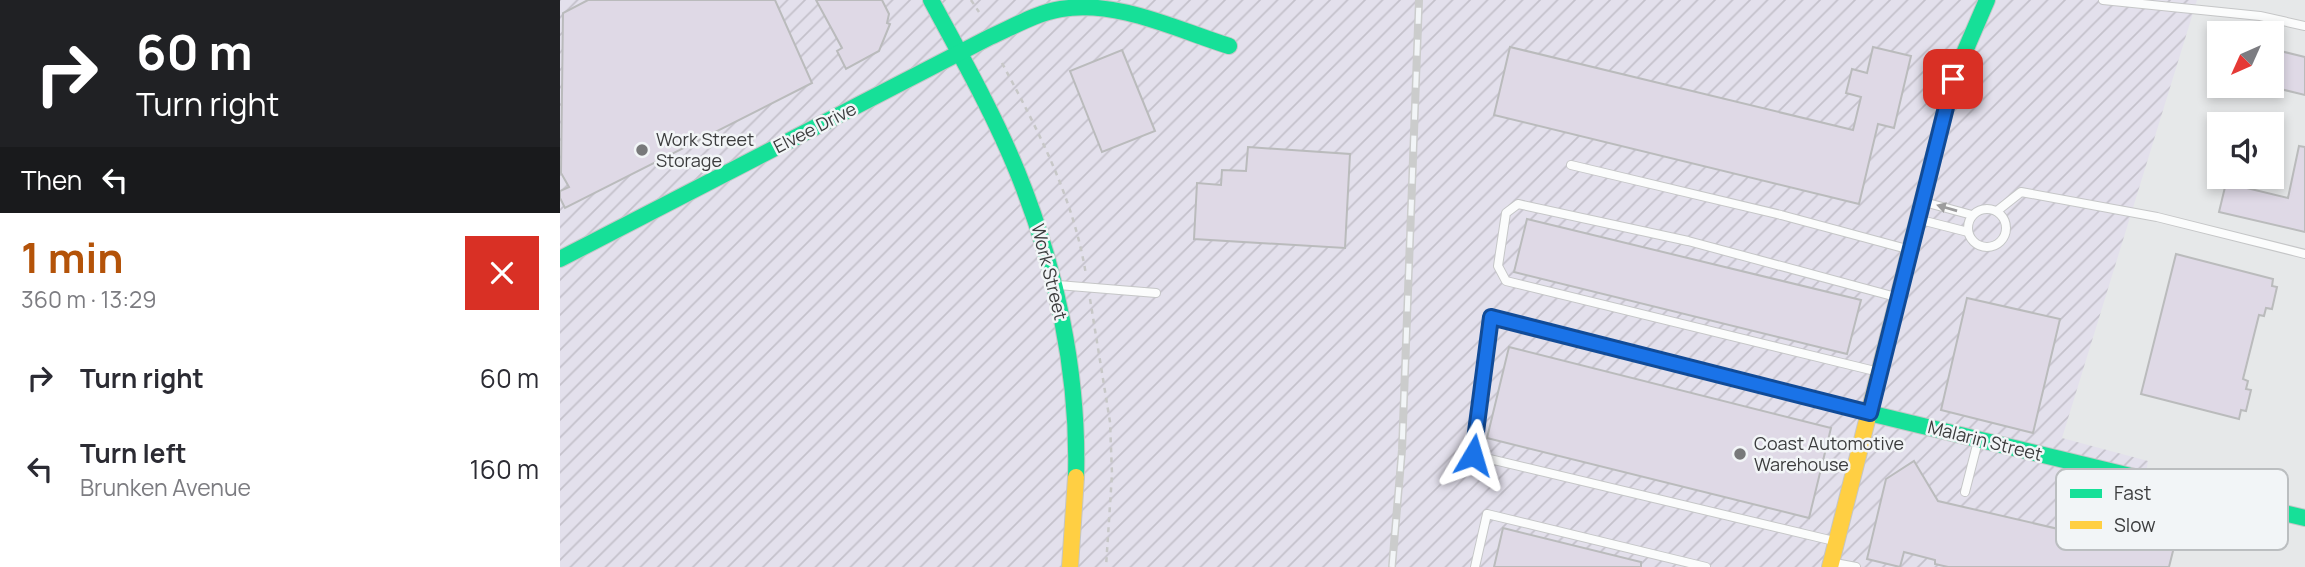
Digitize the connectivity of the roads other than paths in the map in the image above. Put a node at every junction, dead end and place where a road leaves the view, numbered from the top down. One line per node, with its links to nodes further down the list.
1 (931, 0): 6 (street, Work Street)
2 (1987, 0): 8 (street)
3 (2103, 0): 4 (lane)
4 (2305, 26)
5 (1229, 46): 6 (street, Elvee Drive)
6 (958, 54): 15 (street, Elvee Drive); 16 (street, Work Street)
7 (1571, 165): 13 (lane)
8 (1922, 201): 10 (lane, one-way to 8); 11 (street)
9 (1997, 211): 10 (lane); 12 (lane); 14 (lane)
10 (1972, 215): 12 (lane)
11 (1918, 219): 12 (lane); 13 (street)
12 (1968, 232)
13 (1910, 250): 18 (street)
14 (2305, 254)
15 (560, 259)
16 (1053, 285): 17 (lane); 26 (street, Work Street)
17 (1156, 293)
18 (1898, 298): 19 (street); 19 (lane)
19 (1880, 372): 20 (street)
20 (1870, 413): 21 (street, Malarin Street); 24 (street); 24 (lane)
21 (1979, 439): 22 (street, Malarin Street); 23 (lane)
22 (2100, 469)
23 (1965, 492)
24 (1837, 542): 25 (street)
25 (1831, 565): 29 (lane)
26 (1070, 567)
27 (1475, 567): 28 (lane)
28 (1706, 567)
29 (1856, 567)

